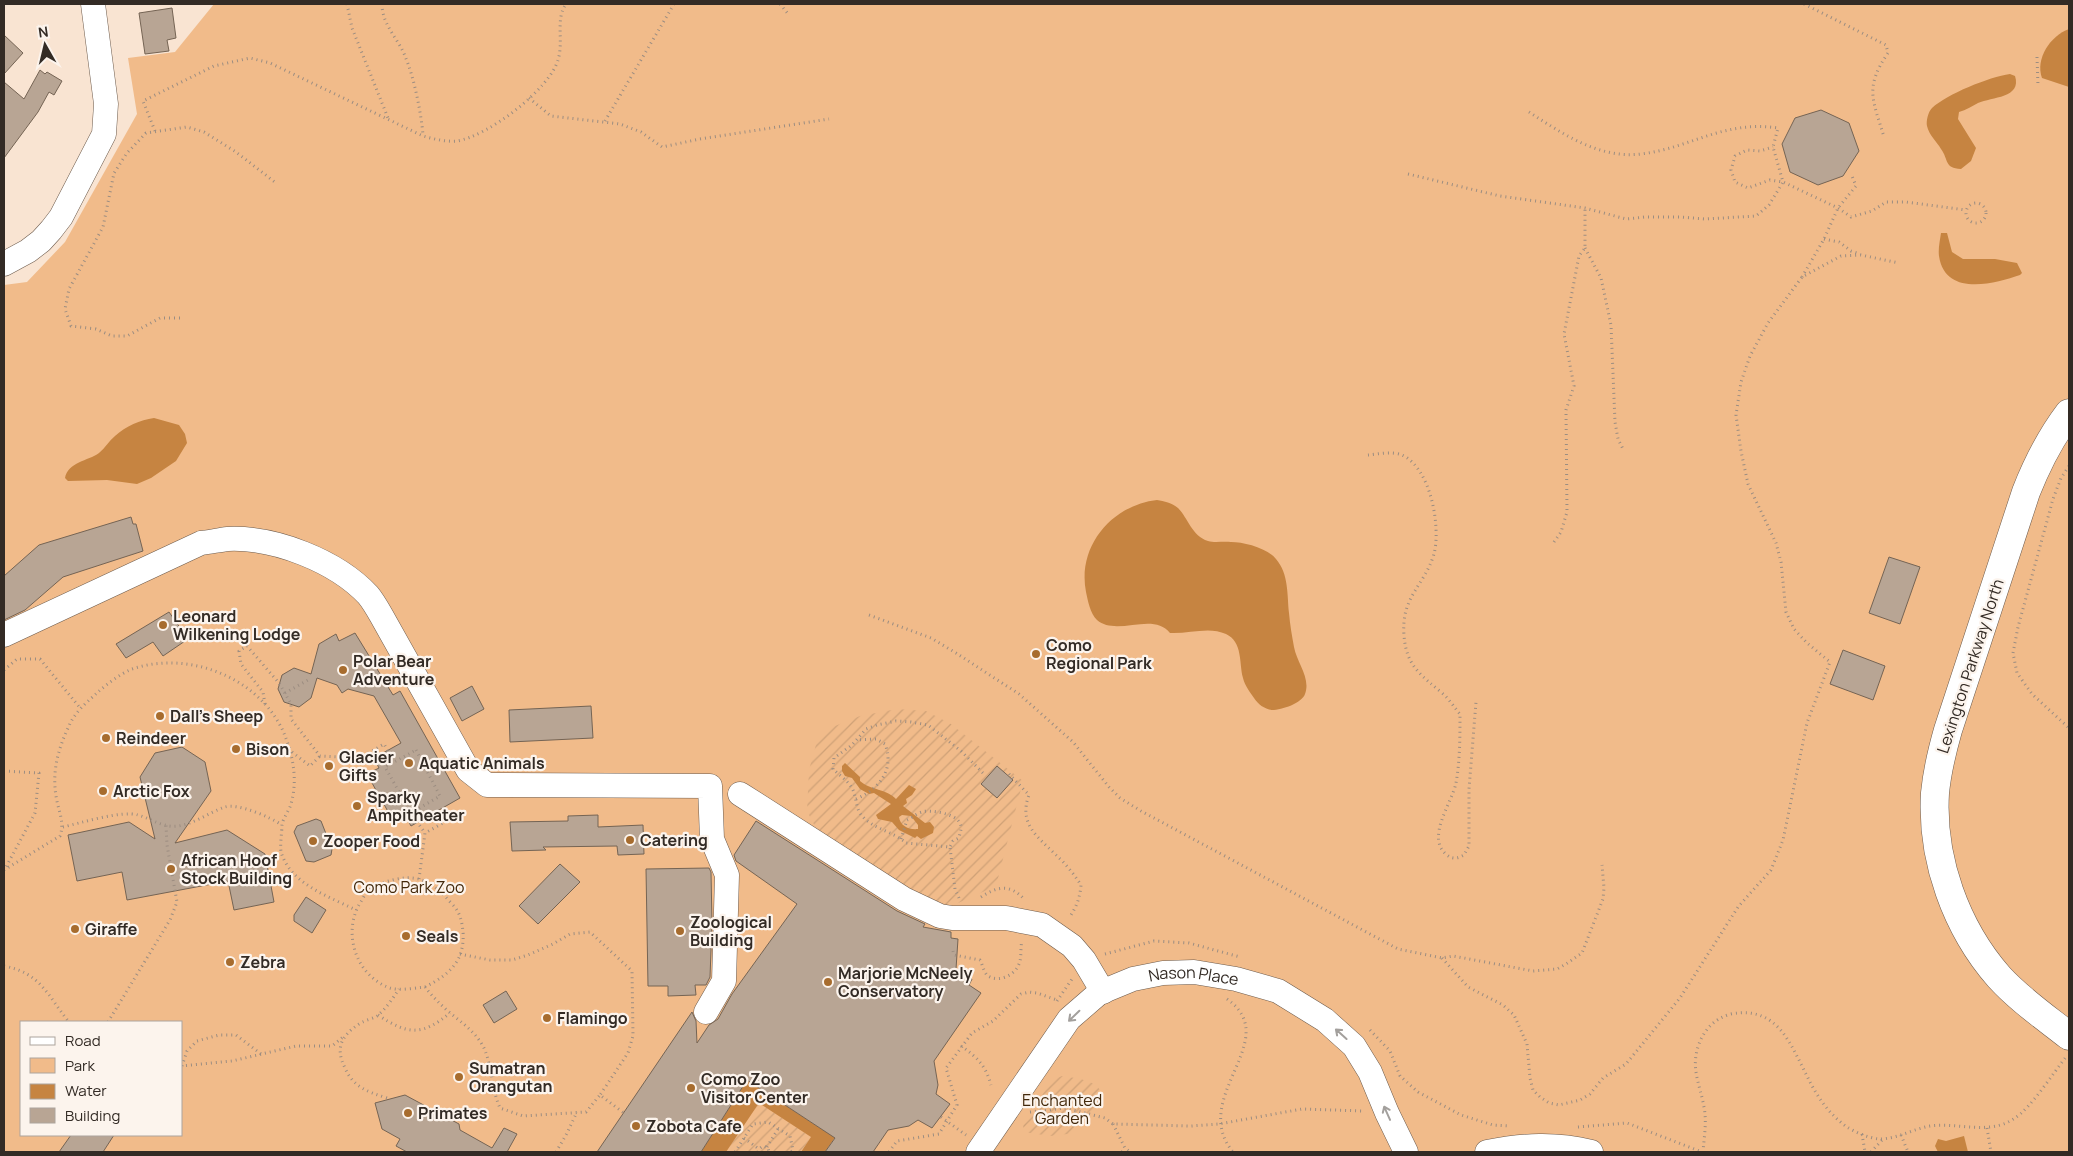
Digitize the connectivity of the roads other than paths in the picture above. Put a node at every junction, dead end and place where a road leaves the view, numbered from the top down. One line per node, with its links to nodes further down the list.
1 (93, 4): 2 (street)
2 (4, 264)
3 (2069, 413): 8 (main road, Lexington Parkway North)
4 (4, 635): 7 (street)
5 (740, 794): 6 (street)
6 (1103, 992): 9 (street, Nason Place, one-way to 9); 10 (street, Nason Place, one-way to 6)
7 (706, 1012)
8 (2069, 1036)
9 (973, 1140)
10 (1406, 1152)
11 (1487, 1152): 12 (street)
12 (1592, 1152)

